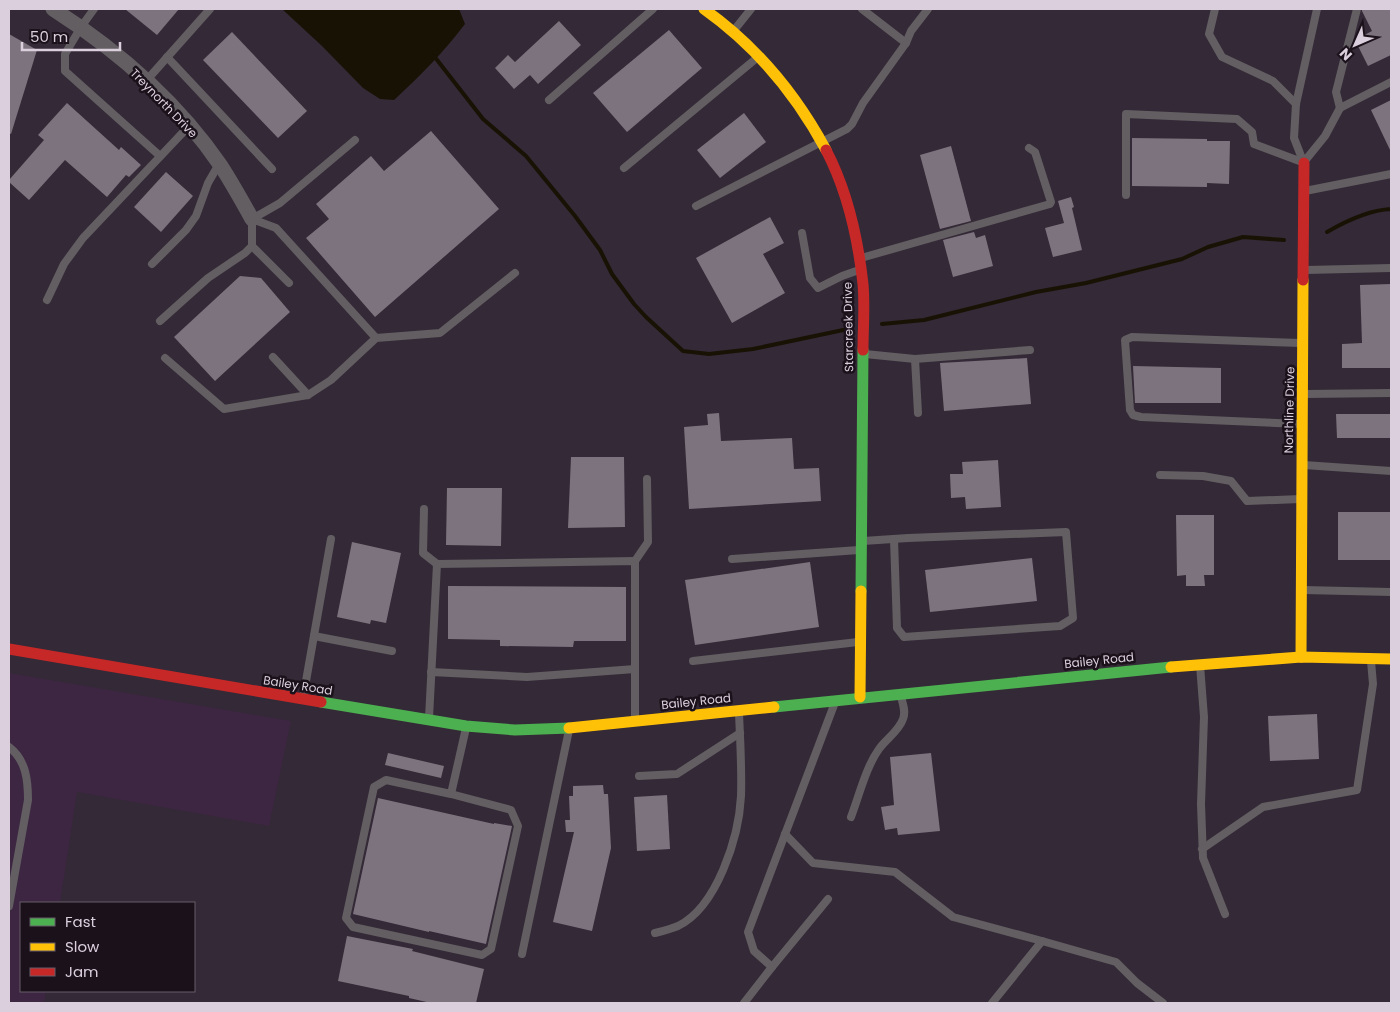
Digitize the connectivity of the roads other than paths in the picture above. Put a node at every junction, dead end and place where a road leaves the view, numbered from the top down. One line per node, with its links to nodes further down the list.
1 (53, 9): 12 (street, Treynorth Drive)
2 (94, 9): 12 (lane)
3 (210, 9): 16 (lane)
4 (653, 9): 19 (lane)
5 (704, 9): 13 (street, Starcreek Drive)
6 (751, 9): 13 (lane)
7 (862, 9): 14 (lane)
8 (928, 9): 14 (lane)
9 (1215, 9): 20 (lane)
10 (1317, 9): 20 (lane)
11 (1357, 9): 21 (lane)
12 (80, 27): 17 (street, Treynorth Drive); 26 (lane)
13 (734, 32): 15 (street, Starcreek Drive)
14 (906, 43): 24 (lane)
15 (759, 56): 24 (street, Starcreek Drive); 29 (lane)
16 (167, 57): 17 (lane); 30 (lane)
17 (146, 81): 22 (street, Treynorth Drive)
18 (1391, 82): 21 (lane)
19 (549, 100)
20 (1296, 104): 27 (lane)
21 (1340, 108): 27 (lane)
22 (189, 126): 26 (lane); 28 (street, Treynorth Drive)
23 (355, 140): 35 (lane)
24 (822, 143): 34 (lane); 39 (street, Starcreek Drive)
25 (1029, 148): 39 (lane)
26 (160, 156): 44 (lane)
27 (1304, 163): 32 (street, Northline Drive); 33 (lane)
28 (219, 164): 35 (street, Treynorth Drive); 38 (lane)
29 (624, 168)
30 (272, 169)
31 (1391, 174): 32 (lane)
32 (1304, 191): 41 (street, Northline Drive)
33 (1126, 195)
34 (696, 206)
35 (252, 219): 37 (lane); 46 (lane)
36 (802, 233): 39 (lane)
37 (252, 246): 43 (lane); 45 (lane)
38 (152, 264)
39 (860, 264): 49 (street, Starcreek Drive)
40 (1391, 268): 41 (lane)
41 (1304, 270): 47 (street, Northline Drive)
42 (515, 272): 46 (lane)
43 (290, 283)
44 (47, 300)
45 (160, 321)
46 (376, 338): 55 (lane)
47 (1303, 343): 54 (street, Northline Drive); 57 (lane)
48 (1030, 350): 52 (lane)
49 (863, 354): 52 (lane); 66 (street, Starcreek Drive)
50 (272, 357): 55 (lane)
51 (165, 358): 55 (lane)
52 (914, 359): 56 (lane)
53 (1391, 393): 54 (lane)
54 (1303, 394): 57 (street, Northline Drive)
55 (308, 395)
56 (918, 413)
57 (1302, 424): 58 (street, Northline Drive)
58 (1302, 465): 59 (lane); 62 (street, Northline Drive)
59 (1391, 471)
60 (1160, 475): 62 (lane)
61 (648, 479): 68 (lane)
62 (1302, 499): 70 (street, Northline Drive)
63 (424, 509): 69 (lane)
64 (331, 539): 72 (lane)
65 (894, 539): 65 (lane); 66 (lane)
66 (861, 546): 67 (lane); 73 (street, Starcreek Drive)
67 (732, 559)
68 (635, 561): 69 (lane); 81 (lane)
69 (436, 564): 82 (lane)
70 (1301, 590): 71 (lane); 76 (street, Northline Drive)
71 (1391, 592)
72 (314, 636): 75 (lane); 85 (lane)
73 (860, 642): 79 (lane); 84 (street, Starcreek Drive)
74 (9, 649): 85 (street, Bailey Road)
75 (392, 651)
76 (1301, 657): 77 (street, Bailey Road); 80 (street, Bailey Road)
77 (1371, 659): 78 (street, Bailey Road); 98 (lane)
78 (1391, 659)
79 (693, 660)
80 (1200, 663): 83 (street, Bailey Road); 98 (lane)
81 (635, 670): 82 (lane); 89 (lane)
82 (431, 672): 88 (lane)
83 (900, 695): 84 (street, Bailey Road); 96 (lane)
84 (860, 697): 86 (street, Bailey Road)
85 (302, 700): 88 (street, Bailey Road)
86 (836, 700): 87 (street, Bailey Road); 97 (lane)
87 (739, 710): 89 (street, Bailey Road); 92 (lane)
88 (429, 720): 90 (street, Bailey Road)
89 (635, 721): 91 (street, Bailey Road)
90 (466, 726): 91 (street, Bailey Road); 95 (lane)
91 (569, 728): 104 (lane)
92 (740, 733): 94 (lane); 102 (lane)
93 (9, 748): 100 (lane)
94 (639, 776)
95 (452, 794): 95 (lane)
96 (851, 817)
97 (785, 834): 103 (lane); 105 (lane)
98 (1202, 849): 101 (lane)
99 (828, 899): 105 (lane)
100 (9, 906)
101 (1225, 914)
102 (656, 933)
103 (1042, 941): 107 (lane); 108 (lane)
104 (522, 954)
105 (772, 967): 106 (lane)
106 (744, 1003)
107 (992, 1003)
108 (1163, 1003)

